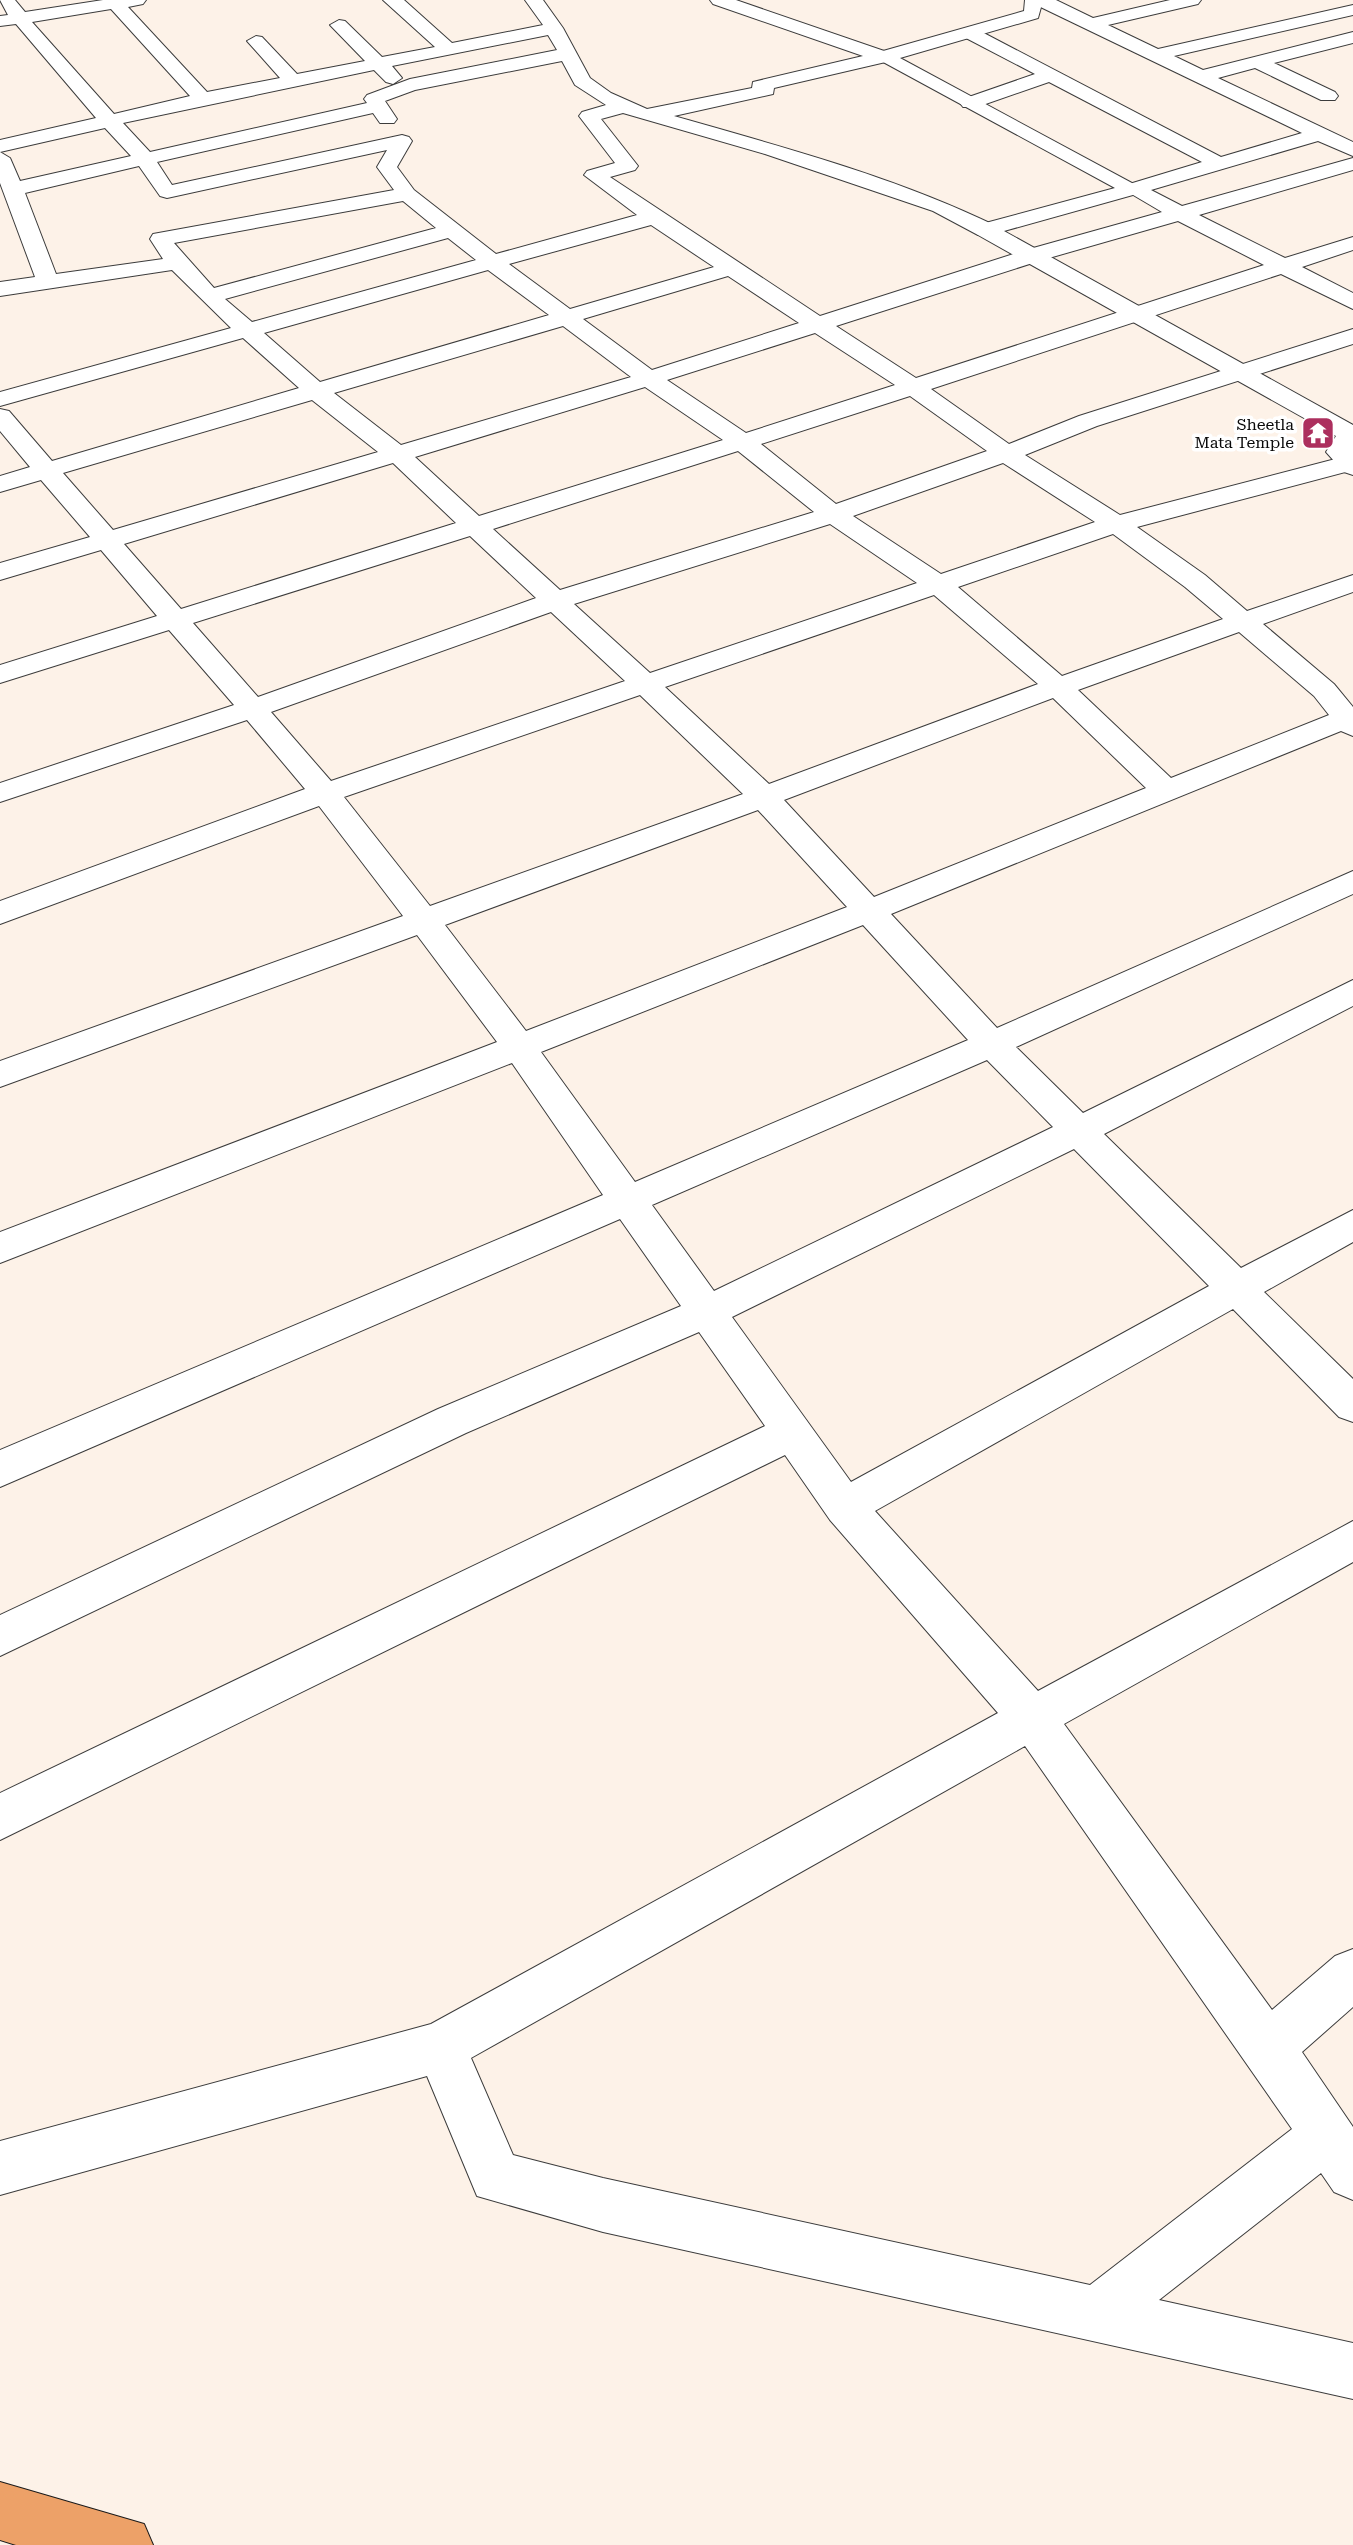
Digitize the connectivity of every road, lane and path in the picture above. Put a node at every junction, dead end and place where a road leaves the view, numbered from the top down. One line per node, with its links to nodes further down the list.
1 (6, 0): 12 (street)
2 (137, 0): 9 (street)
3 (392, 0): 20 (street)
4 (534, 0): 16 (street)
5 (719, 0): 23 (street)
6 (1192, 0): 14 (street)
7 (1305, 0): 11 (street)
8 (1045, 1): 14 (street); 17 (street)
9 (113, 2): 12 (street); 31 (street)
10 (1353, 10): 11 (street)
11 (1334, 14): 22 (street)
12 (21, 19): 13 (street); 36 (street)
13 (0, 22)
14 (1091, 23): 22 (street)
15 (339, 25): 25 (street)
16 (554, 28): 20 (street); 21 (street)
17 (972, 34): 23 (street); 26 (street)
18 (1350, 39): 24 (street)
19 (256, 41): 28 (street)
20 (448, 49): 25 (street)
21 (567, 54): 29 (street); 34 (street)
22 (1156, 55): 27 (street)
23 (883, 57): 32 (street); 35 (street)
24 (1257, 62): 27 (street); 30 (street)
25 (380, 64): 28 (street); 29 (street)
26 (1051, 75): 32 (street); 43 (street)
27 (1199, 77): 37 (street)
28 (295, 83): 31 (street)
29 (401, 88): 33 (street)
30 (1328, 96)
31 (204, 99): 36 (street)
32 (970, 103): 46 (street)
33 (379, 106): 38 (street); 42 (street)
34 (625, 106): 35 (street); 50 (street)
35 (652, 116): 52 (street)
36 (111, 121): 39 (street); 42 (street)
37 (1320, 134): 40 (street); 43 (street)
38 (402, 141): 42 (street); 47 (street)
39 (0, 146)
40 (1353, 150)
41 (0, 158): 45 (street)
42 (144, 158): 45 (street)
43 (1220, 164): 46 (street)
44 (1353, 164): 48 (street)
45 (13, 189): 60 (street)
46 (1133, 189): 48 (street); 52 (street)
47 (407, 194): 49 (street); 51 (street)
48 (1184, 214): 54 (street); 58 (street)
49 (291, 215): 55 (street); 56 (street)
50 (654, 217): 57 (street); 59 (street)
51 (453, 229): 55 (street); 57 (street)
52 (986, 230): 54 (street)
53 (1353, 243): 58 (street)
54 (1034, 256): 64 (street); 66 (street)
55 (337, 261): 62 (street)
56 (178, 263): 60 (street); 62 (street)
57 (493, 263): 65 (street); 67 (street)
58 (1282, 265): 63 (street); 64 (street)
59 (730, 269): 65 (street); 66 (street)
60 (48, 282): 61 (street)
61 (0, 289)
62 (209, 296): 67 (street)
63 (1353, 302)
64 (1139, 314): 69 (street); 71 (street)
65 (570, 318): 70 (street); 72 (street)
66 (814, 324): 70 (street); 71 (street)
67 (248, 330): 72 (street); 73 (street)
68 (1353, 336): 69 (street)
69 (1244, 372): 76 (street); 77 (street)
70 (649, 379): 75 (street); 78 (street)
71 (914, 387): 75 (street); 77 (street)
72 (315, 390): 78 (street); 79 (street)
73 (0, 399)
74 (6, 433): 79 (street)
75 (742, 442): 81 (street); 83 (street)
76 (1351, 451): 82 (street)
77 (1007, 453): 81 (street); 82 (street)
78 (398, 454): 83 (street); 84 (street)
79 (45, 471): 80 (street); 84 (street)
80 (0, 484)
81 (833, 514): 87 (street); 88 (street)
82 (1116, 524): 87 (street); 90 (street)
83 (473, 526): 88 (street); 89 (street)
84 (106, 541): 85 (street); 89 (street)
85 (0, 572)
86 (1353, 583): 90 (street)
87 (939, 585): 92 (street); 93 (street)
88 (554, 601): 92 (street); 94 (street)
89 (176, 621): 91 (street); 94 (street)
90 (1243, 622): 93 (street); 95 (street)
91 (0, 674)
92 (648, 684): 98 (street); 99 (street)
93 (1058, 687): 96 (street); 99 (street)
94 (252, 709): 97 (street); 98 (street)
95 (1351, 721): 96 (street)
96 (1166, 790): 101 (street)
97 (0, 793)
98 (325, 793): 102 (street); 103 (street)
99 (764, 797): 101 (street); 103 (street)
100 (1353, 881): 105 (street)
101 (869, 911): 105 (street); 106 (street)
102 (0, 913)
103 (422, 918): 106 (street); 107 (street)
104 (1353, 992): 108 (street)
105 (992, 1044): 108 (street); 109 (street)
106 (519, 1047): 109 (street); 111 (street)
107 (0, 1074)
108 (1079, 1131): 112 (street); 113 (street)
109 (628, 1200): 113 (street); 116 (street)
110 (1353, 1224): 112 (street)
111 (0, 1248)
112 (1236, 1288): 114 (street); 117 (street)
113 (708, 1312): 115 (street); 119 (street)
114 (1353, 1405)
115 (792, 1432): 117 (street); 121 (street)
116 (0, 1469)
117 (845, 1507): 120 (street)
118 (1353, 1541): 120 (street)
119 (0, 1636)
120 (1032, 1718): 123 (street); 124 (street)
121 (0, 1817)
122 (1353, 1974): 124 (street)
123 (439, 2047): 126 (street); 127 (street)
124 (1268, 2047): 125 (street)
125 (1340, 2154): 127 (street)
126 (0, 2168)
127 (1097, 2314): 128 (street)
128 (1353, 2371)
129 (0, 2511): 130 (main road)
130 (123, 2545)

